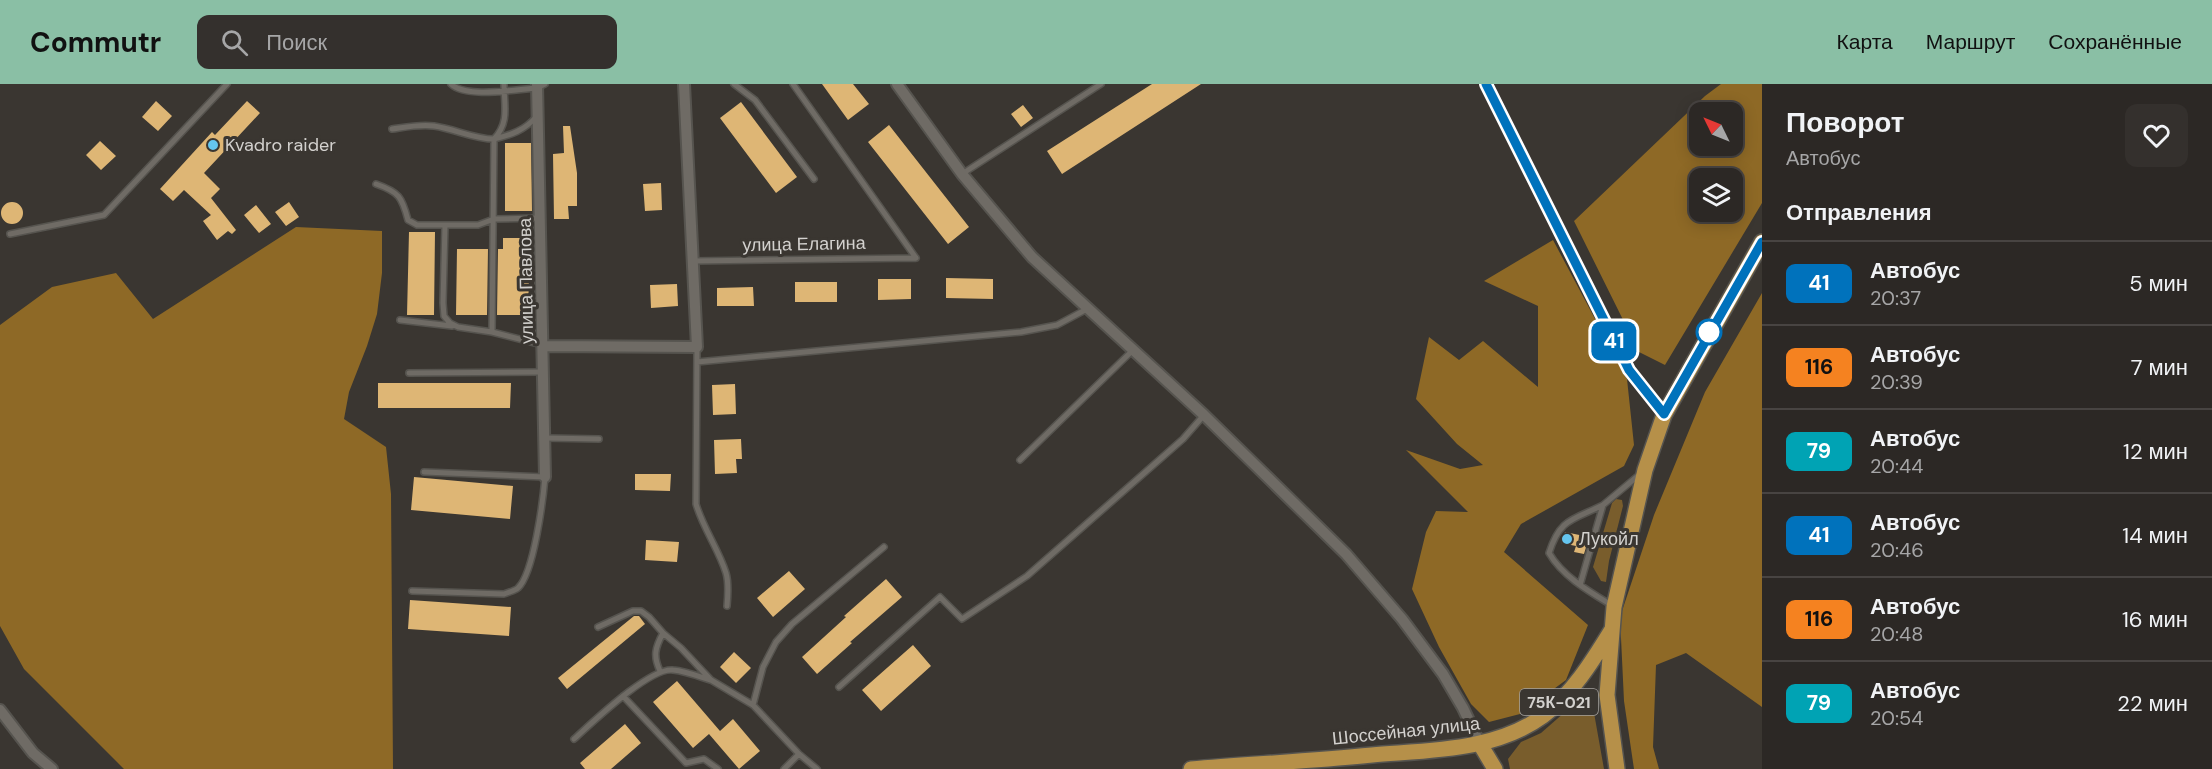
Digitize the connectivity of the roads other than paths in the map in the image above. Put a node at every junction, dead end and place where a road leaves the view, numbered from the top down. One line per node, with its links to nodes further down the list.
1 (227, 84): 20 (lane)
2 (451, 84): 10 (lane)
3 (684, 84): 22 (street)
4 (734, 84): 15 (lane)
5 (793, 84): 22 (lane, улица Елагина)
6 (897, 84): 14 (street)
7 (1101, 84): 14 (lane)
8 (1486, 84): 33 (lane)
9 (540, 85): 10 (lane); 11 (street, улица Павлова)
10 (504, 87): 13 (lane)
11 (538, 114): 13 (lane); 17 (street, улица Павлова)
12 (392, 129): 13 (lane)
13 (494, 139): 18 (lane)
14 (963, 174): 23 (street)
15 (814, 179)
16 (376, 184): 19 (lane)
17 (540, 218): 18 (lane); 27 (street, улица Павлова)
18 (494, 219): 19 (lane); 26 (lane)
19 (445, 225): 25 (lane)
20 (10, 234)
21 (1762, 242): 33 (main road)
22 (693, 261): 28 (street)
23 (1088, 309): 29 (street); 30 (lane)
24 (400, 320): 25 (lane)
25 (455, 326): 26 (lane)
26 (492, 332): 27 (lane)
27 (544, 345): 28 (street); 31 (street, улица Павлова)
28 (697, 347): 30 (lane)
29 (1132, 351): 34 (street); 37 (lane)
30 (698, 362): 45 (lane)
31 (544, 372): 32 (lane); 35 (street, улица Павлова)
32 (409, 373)
33 (1664, 414): 38 (main road)
34 (1204, 415): 52 (lane); 57 (street)
35 (545, 438): 36 (lane); 40 (street, улица Павлова)
36 (598, 439)
37 (1020, 460)
38 (1645, 470): 41 (lane); 46 (main road)
39 (424, 472): 40 (lane)
40 (545, 477): 44 (lane)
41 (1603, 505): 43 (lane); 43 (lane)
42 (884, 547): 54 (lane)
43 (1580, 585): 46 (lane)
44 (412, 591)
45 (727, 606)
46 (1614, 607): 48 (main road)
47 (598, 627): 49 (lane)
48 (1613, 629): 57 (main road, Шоссейная улица / 75К-021); 65 (main road)
49 (663, 633): 50 (lane); 51 (lane)
50 (660, 671): 51 (lane); 53 (lane)
51 (711, 680): 54 (lane)
52 (839, 687)
53 (623, 696): 56 (lane); 61 (lane)
54 (753, 705): 58 (lane)
55 (0, 710): 60 (street)
56 (574, 739)
57 (1480, 744): 59 (main road, Шоссейная улица / 75К-021); 64 (main road)
58 (799, 754): 62 (lane); 63 (lane)
59 (1207, 768)
60 (52, 769)
61 (718, 769)
62 (784, 769)
63 (817, 769)
64 (1495, 769)
65 (1617, 769)

